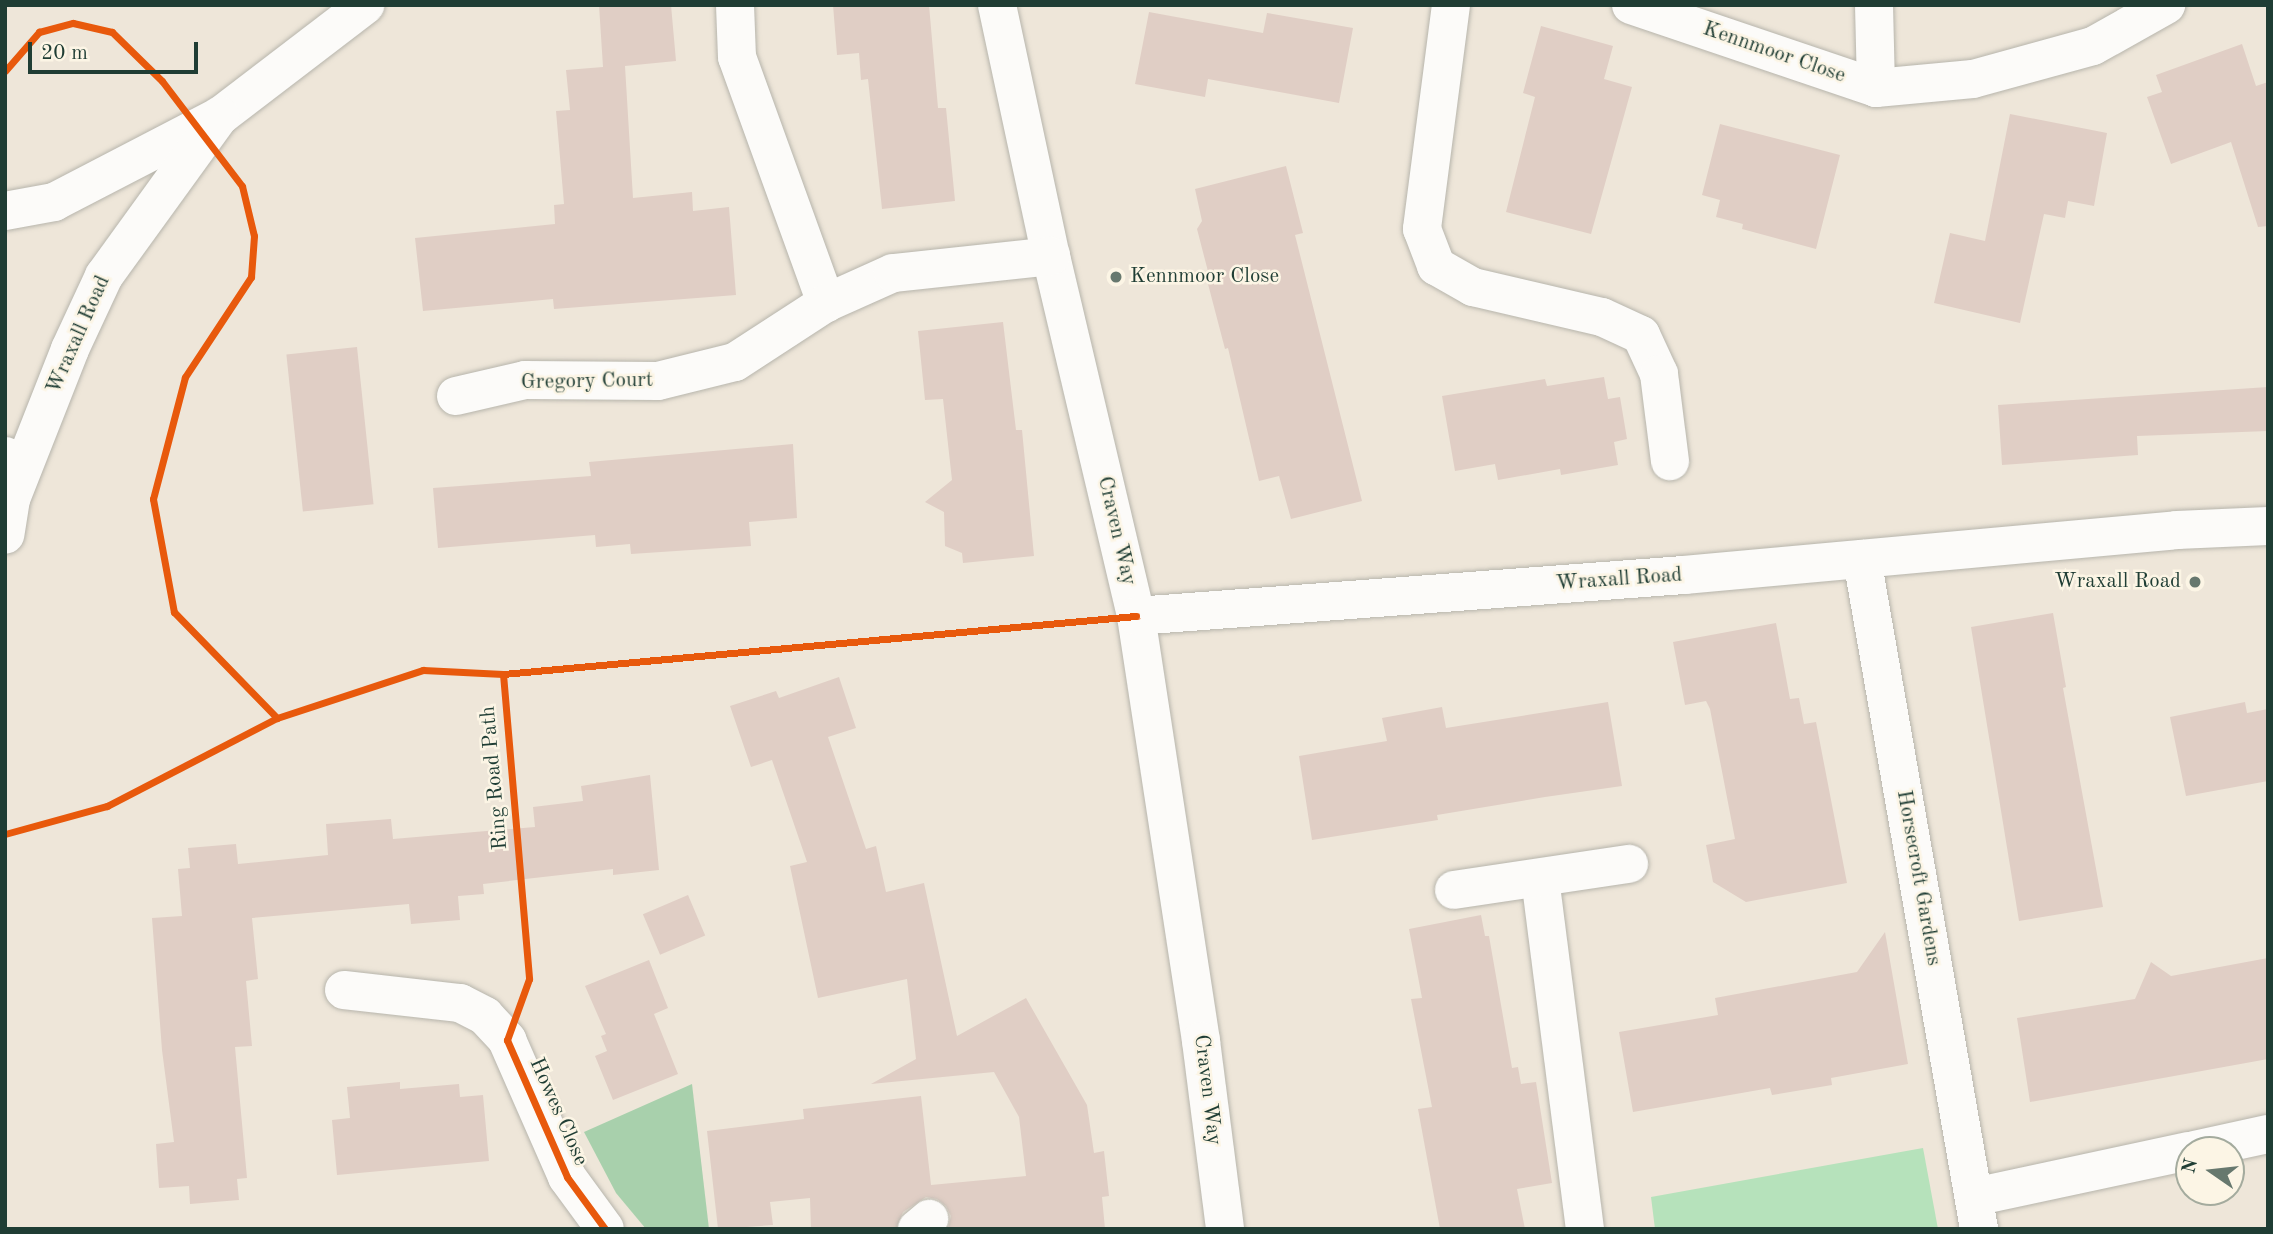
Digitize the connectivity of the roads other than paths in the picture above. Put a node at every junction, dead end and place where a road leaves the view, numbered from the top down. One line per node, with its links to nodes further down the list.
1 (365, 5): 9 (main road, Wraxall Road)
2 (735, 5): 12 (main road)
3 (997, 5): 11 (main road, Craven Way)
4 (1451, 5): 15 (main road)
5 (1631, 5): 8 (main road, Kennmoor Close)
6 (1874, 5): 8 (main road, Kennmoor Close)
7 (2166, 5): 8 (main road, Kennmoor Close)
8 (1876, 88)
9 (220, 116): 10 (main road, Wraxall Road); 16 (main road, Wraxall Road)
10 (5, 211)
11 (1051, 256): 12 (main road, Gregory Court); 20 (main road, Craven Way)
12 (826, 303): 13 (main road, Gregory Court)
13 (456, 396)
14 (5, 456): 16 (main road)
15 (1671, 461)
16 (11, 499): 18 (main road)
17 (2268, 526): 19 (main road, Wraxall Road)
18 (5, 536)
19 (1862, 559): 20 (main road, Wraxall Road); 28 (main road, Horsecroft Gardens)
20 (1136, 616): 30 (main road, Craven Way)
21 (1629, 864): 22 (main road)
22 (1540, 878): 23 (main road); 31 (main road)
23 (1454, 890)
24 (344, 990): 29 (main road, Howes Close)
25 (2268, 1134): 26 (main road, Horsecroft Gardens)
26 (2245, 1139)
27 (2175, 1156): 28 (main road, Horsecroft Gardens)
28 (1976, 1213)
29 (605, 1229)
30 (1225, 1229)
31 (1585, 1229)

